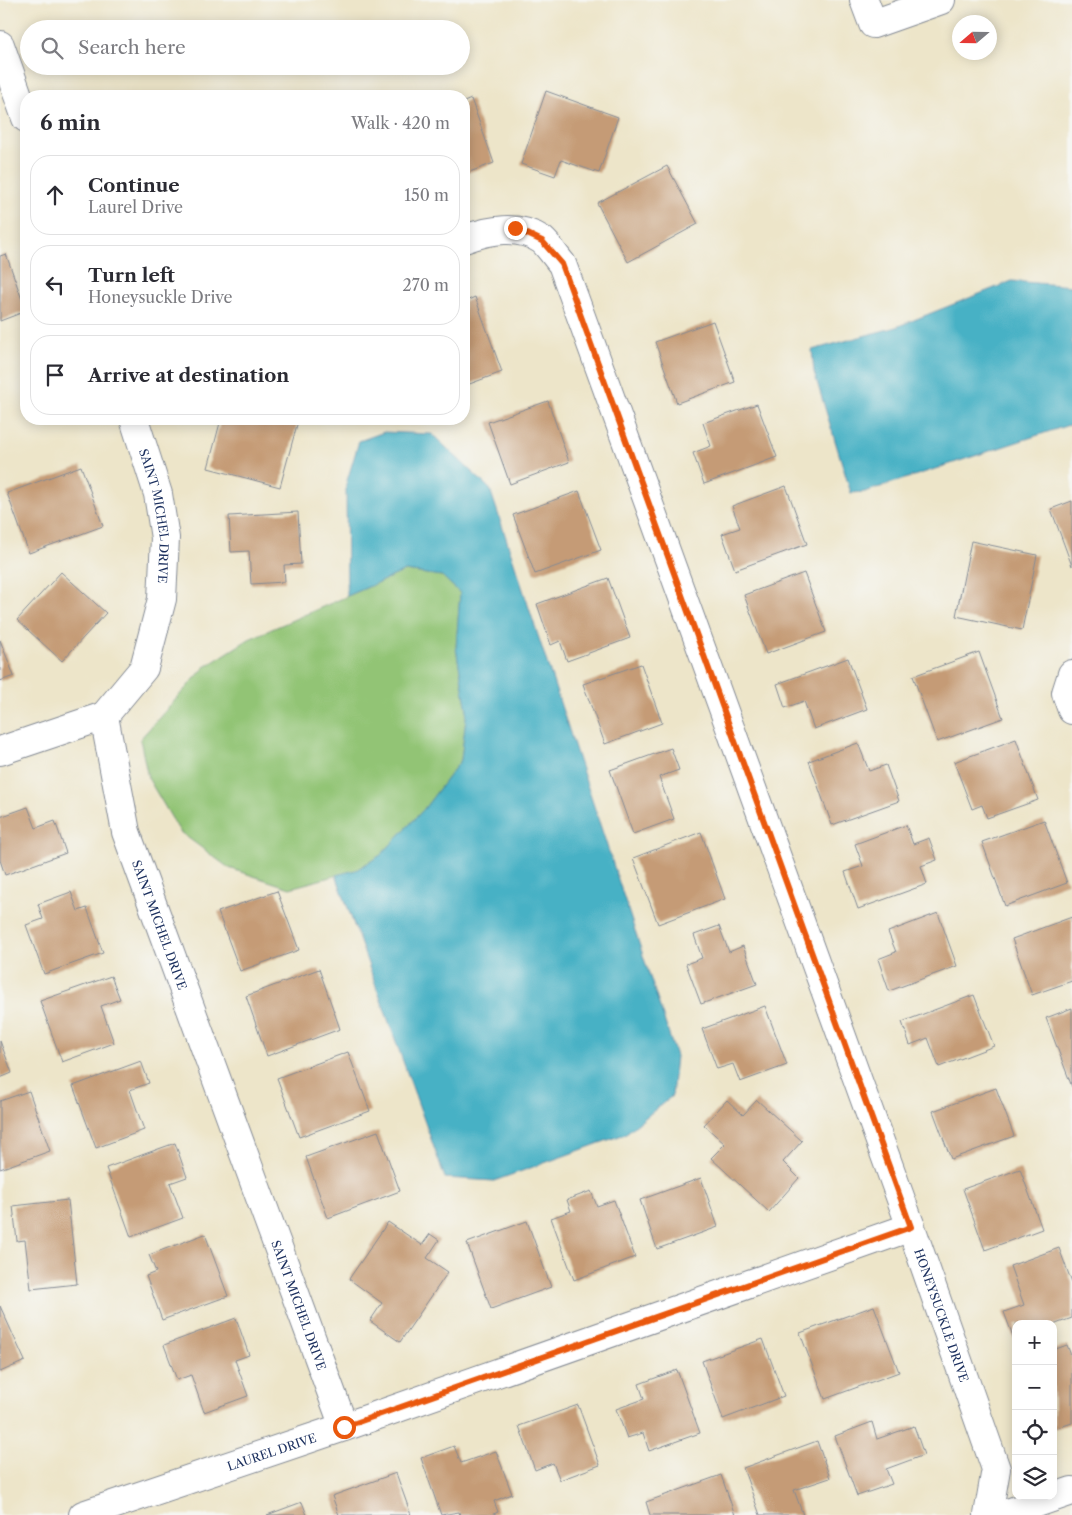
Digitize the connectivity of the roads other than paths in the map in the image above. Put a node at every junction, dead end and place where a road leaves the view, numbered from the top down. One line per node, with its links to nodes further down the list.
1 (864, 0): 2 (street)
2 (942, 0)
3 (0, 45): 4 (street)
4 (20, 101)
5 (470, 236): 11 (street, HONEYSUCKLE DRIVE)
6 (136, 425): 9 (street, SAINT MICHEL DRIVE)
7 (1072, 674): 8 (street)
8 (1072, 710)
9 (104, 716): 10 (street); 12 (street, SAINT MICHEL DRIVE)
10 (0, 751)
11 (911, 1227): 12 (street, LAUREL DRIVE); 15 (street, HONEYSUCKLE DRIVE)
12 (344, 1427): 14 (street, LAUREL DRIVE)
13 (1072, 1491): 16 (street)
14 (83, 1515)
15 (988, 1515)
16 (1002, 1515)

